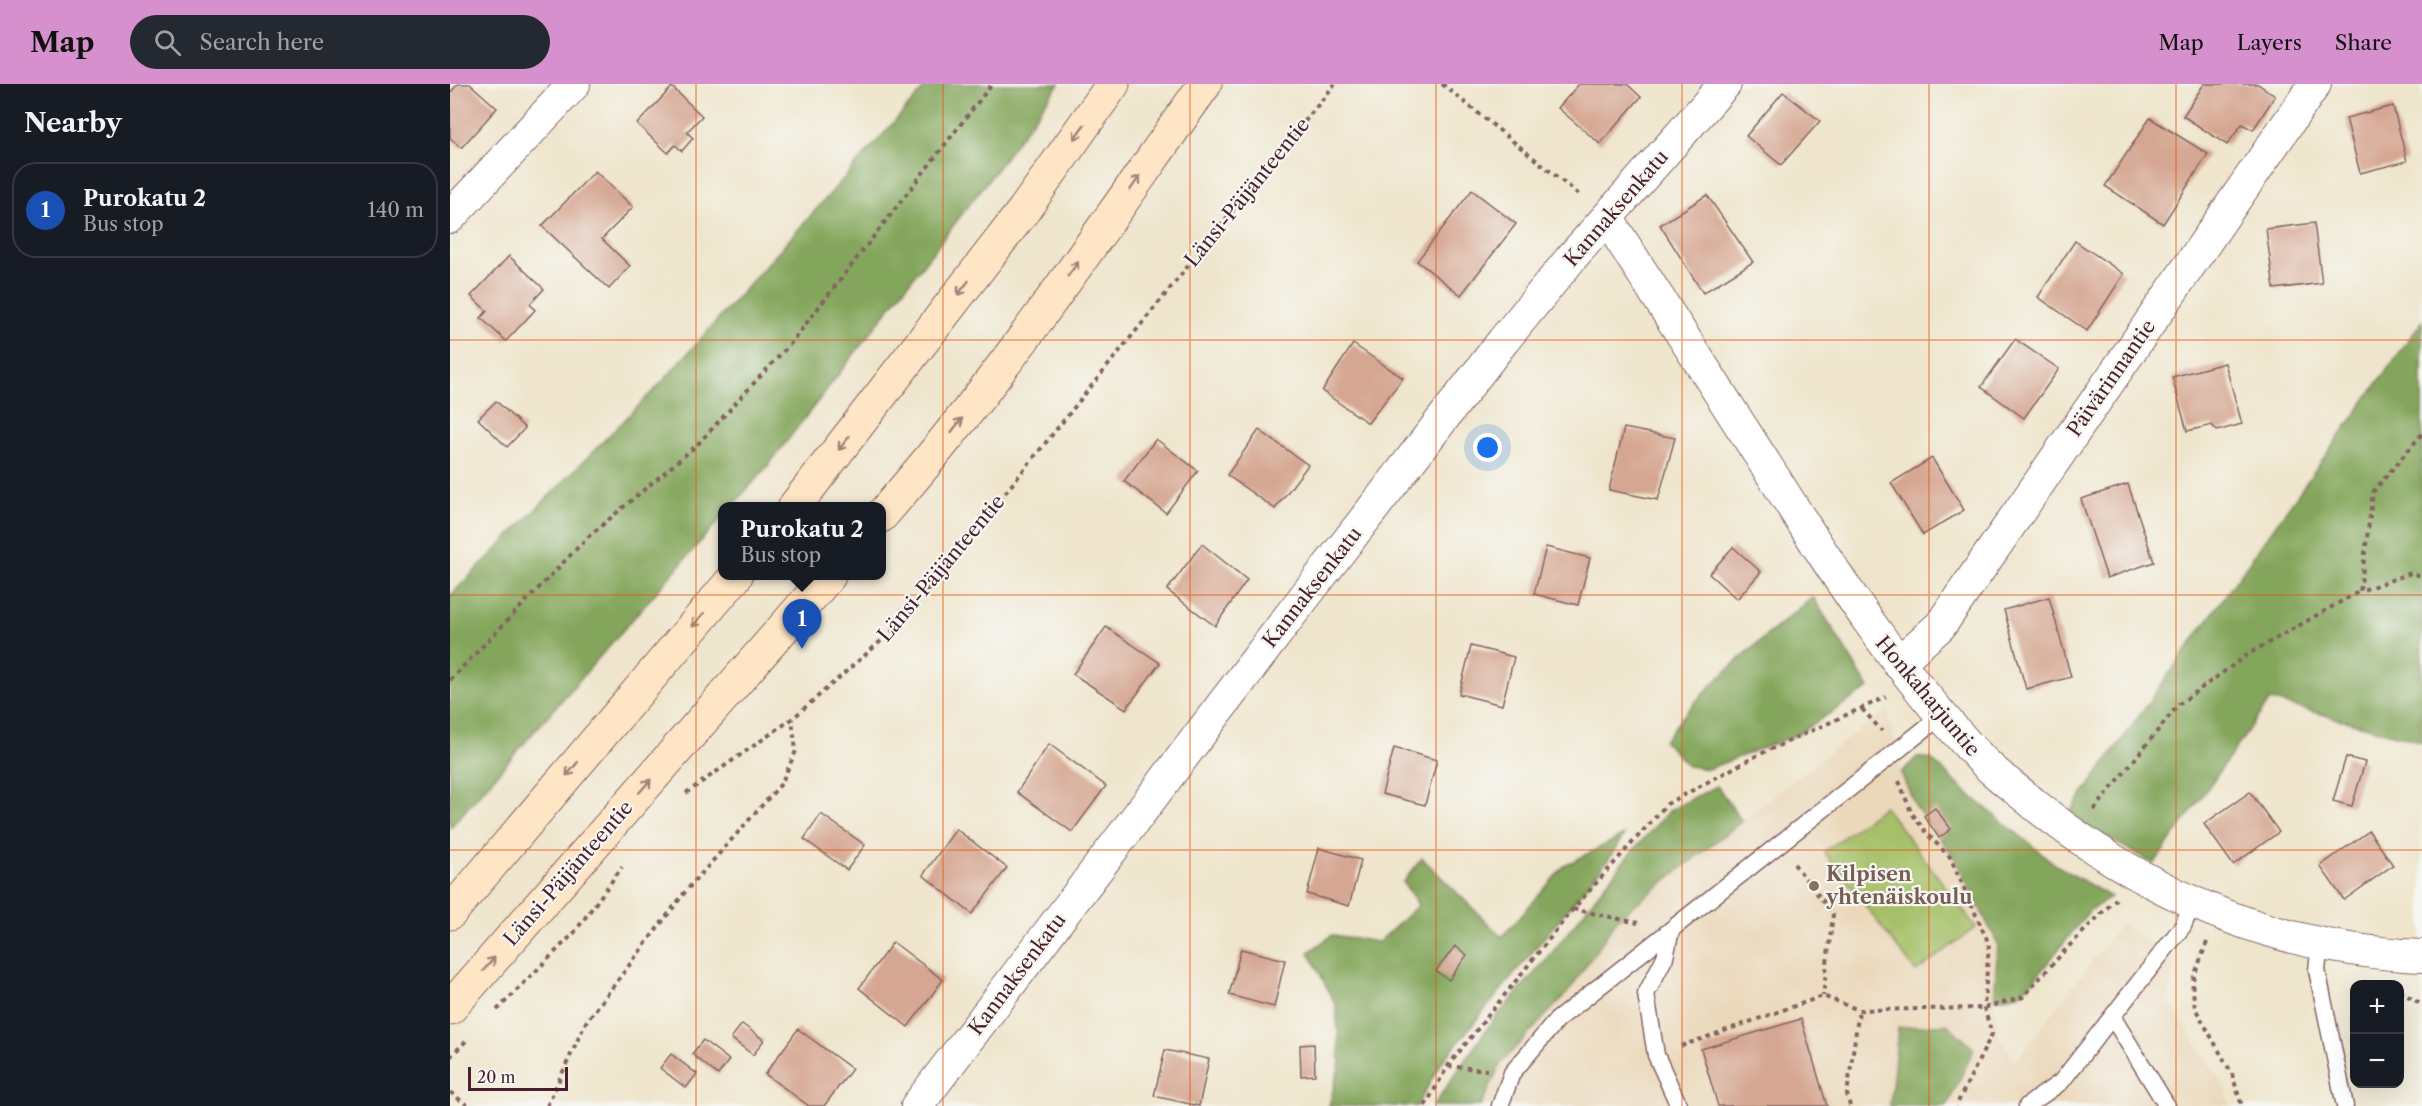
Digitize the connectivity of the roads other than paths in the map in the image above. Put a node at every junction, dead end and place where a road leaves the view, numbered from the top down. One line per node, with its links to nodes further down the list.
1 (574, 84): 6 (street)
2 (1113, 84): 8 (main road, one-way to 8)
3 (1205, 84): 9 (main road, one-way to 3)
4 (1725, 84): 7 (street, Kannaksenkatu)
5 (2315, 84): 12 (street, Päivärinnantie)
6 (450, 217)
7 (1607, 218): 12 (street, Honkaharjuntie); 21 (street, Kannaksenkatu)
8 (799, 502)
9 (886, 511)
10 (733, 580): 15 (main road, one-way to 15)
11 (825, 580): 19 (main road, Länsi-Päijänteentie, one-way to 11)
12 (1898, 663): 13 (street, Honkaharjuntie)
13 (1941, 716): 14 (street, Honkaharjuntie); 16 (lane)
14 (2192, 904): 17 (street, Honkaharjuntie); 20 (lane)
15 (450, 913)
16 (1671, 930): 22 (lane); 23 (lane)
17 (2320, 944): 18 (street, Honkaharjuntie); 26 (lane)
18 (2422, 956)
19 (450, 1008)
20 (2113, 1018): 24 (lane); 25 (lane)
21 (917, 1106)
22 (1500, 1106)
23 (1679, 1106)
24 (2027, 1106)
25 (2167, 1106)
26 (2345, 1106)

